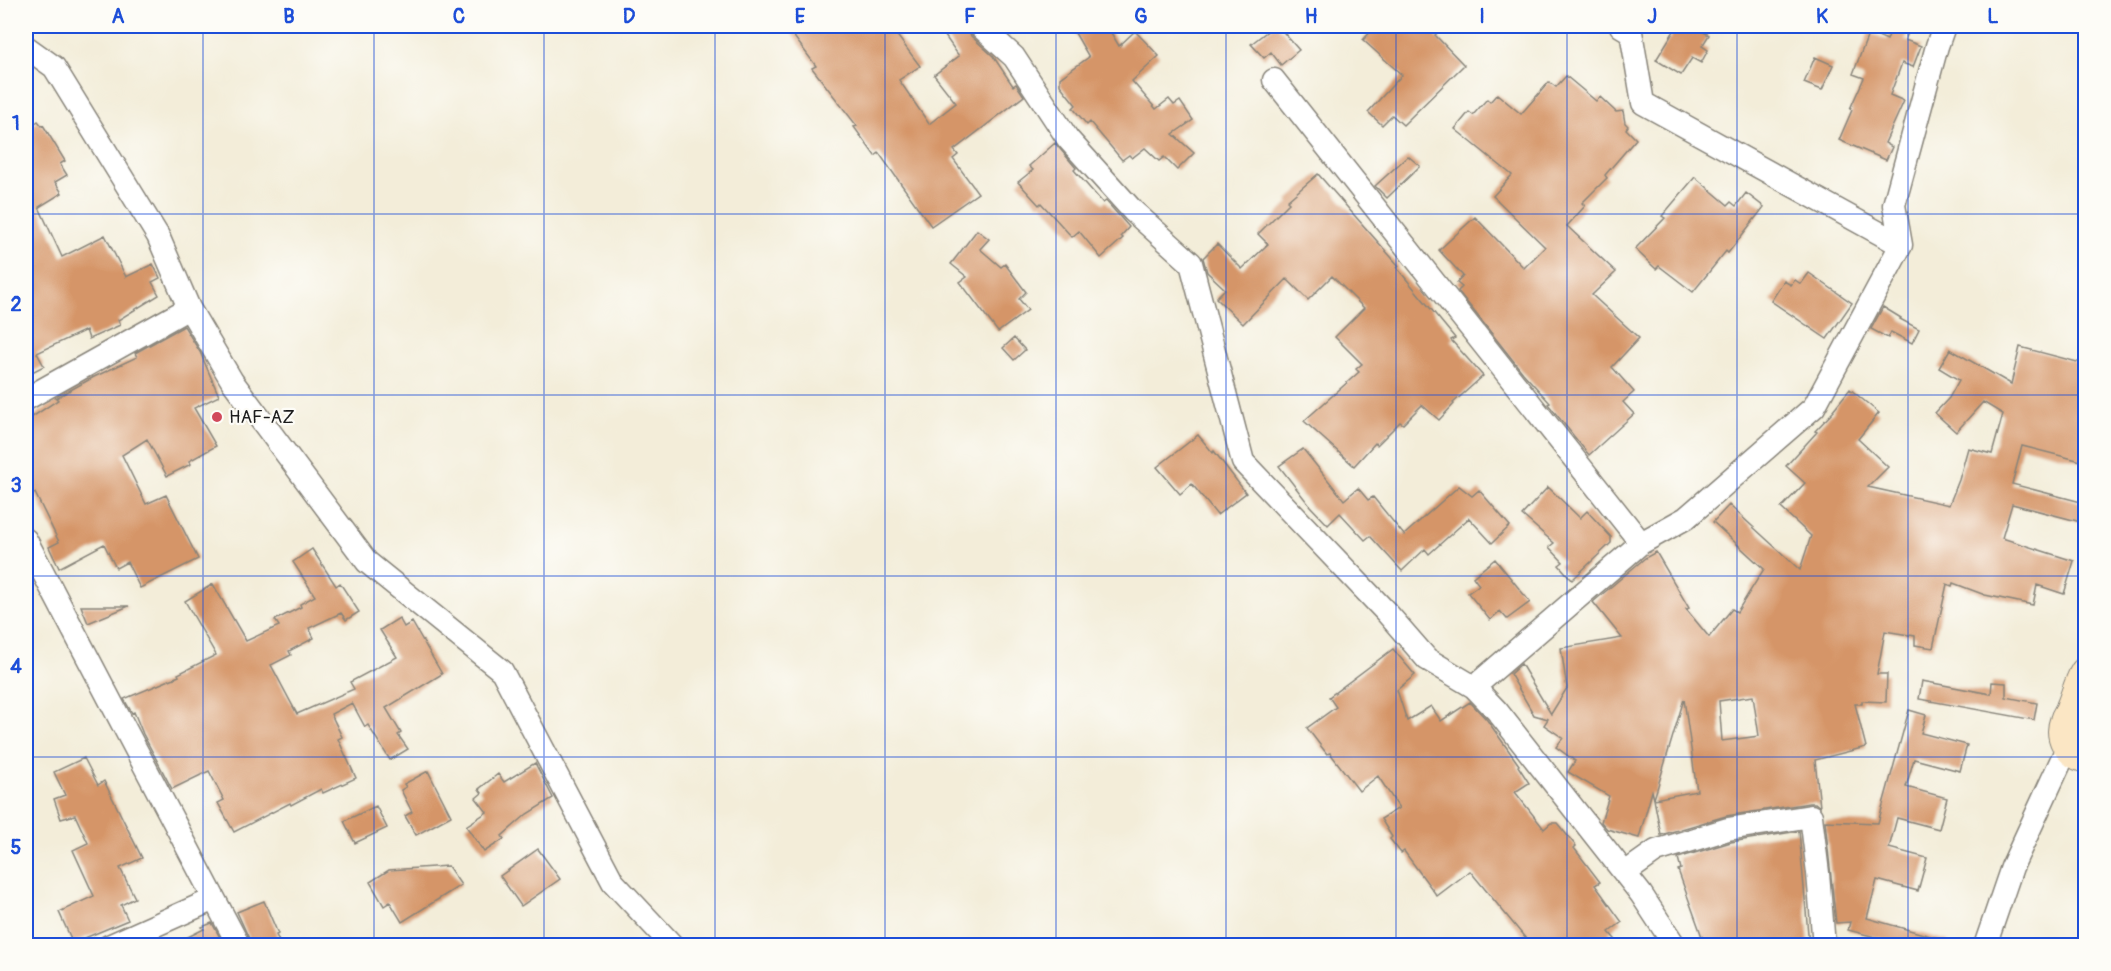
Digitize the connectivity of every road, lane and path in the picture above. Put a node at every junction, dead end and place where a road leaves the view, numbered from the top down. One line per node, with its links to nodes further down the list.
1 (980, 26): 12 (street)
2 (1621, 26): 6 (street)
3 (1944, 26): 6 (street)
4 (26, 47): 7 (street)
5 (1274, 80): 10 (street)
6 (1901, 245): 10 (street)
7 (189, 308): 8 (street); 19 (street)
8 (26, 399)
9 (26, 540): 16 (street)
10 (1641, 543): 12 (street)
11 (2085, 673): 13 (street)
12 (1474, 687): 15 (street)
13 (2079, 707): 14 (street)
14 (2077, 751): 22 (street)
15 (1625, 873): 20 (street); 21 (street)
16 (214, 899): 17 (street); 18 (street)
17 (109, 945)
18 (239, 945)
19 (672, 945)
20 (1675, 945)
21 (1824, 945)
22 (1985, 945)

